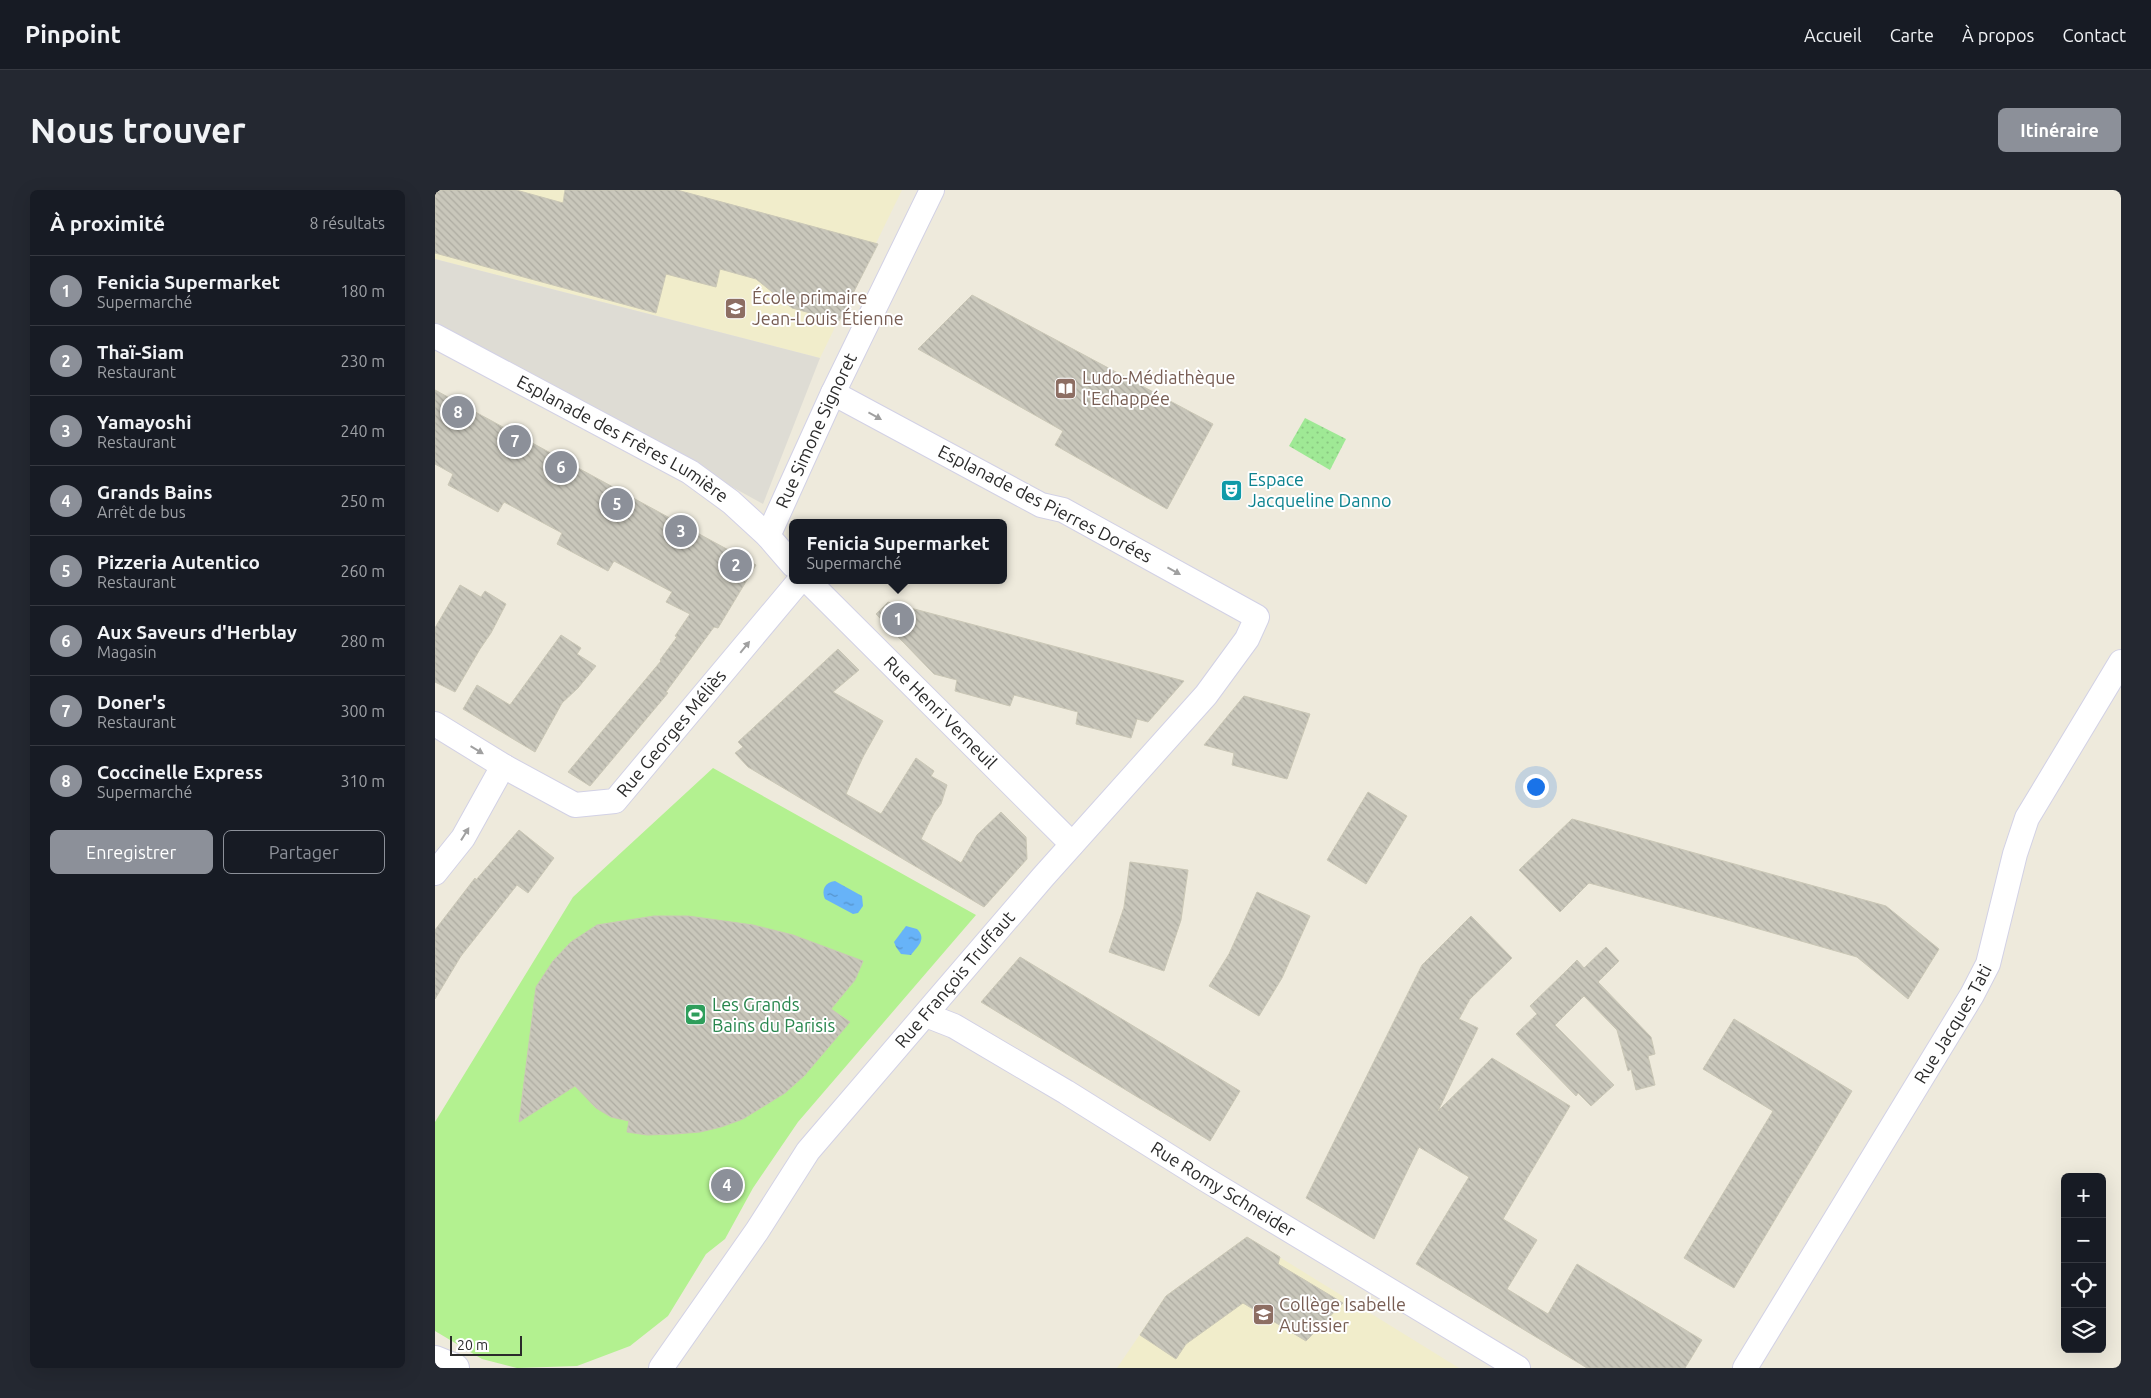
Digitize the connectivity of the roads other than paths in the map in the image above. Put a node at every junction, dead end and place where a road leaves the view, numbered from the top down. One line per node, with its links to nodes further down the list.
1 (932, 190): 3 (street, Rue Simone Signoret)
2 (435, 336): 4 (street, Esplanade des Frères Lumière)
3 (833, 393): 4 (street, Rue Simone Signoret); 8 (street, Esplanade des Pierres Dorées, one-way to 8)
4 (768, 536): 5 (street, Esplanade des Frères Lumière)
5 (789, 560)
6 (797, 584): 11 (street, Rue Georges Méliès, one-way to 6)
7 (811, 584): 12 (street, Rue Henri Verneuil)
8 (1257, 617): 12 (street, Rue François Truffaut)
9 (2121, 662): 20 (street, Rue Jacques Tati)
10 (435, 724): 11 (street, Rue Georges Méliès, one-way to 11)
11 (505, 767): 13 (street, one-way to 11)
12 (1072, 844): 14 (street, Rue François Truffaut)
13 (435, 873)
14 (926, 1015): 16 (street, Rue François Truffaut); 19 (street, Rue Romy Schneider)
15 (435, 1361): 17 (main road); 18 (main road)
16 (666, 1365)
17 (443, 1368)
18 (455, 1368)
19 (1518, 1368)
20 (1745, 1368)

